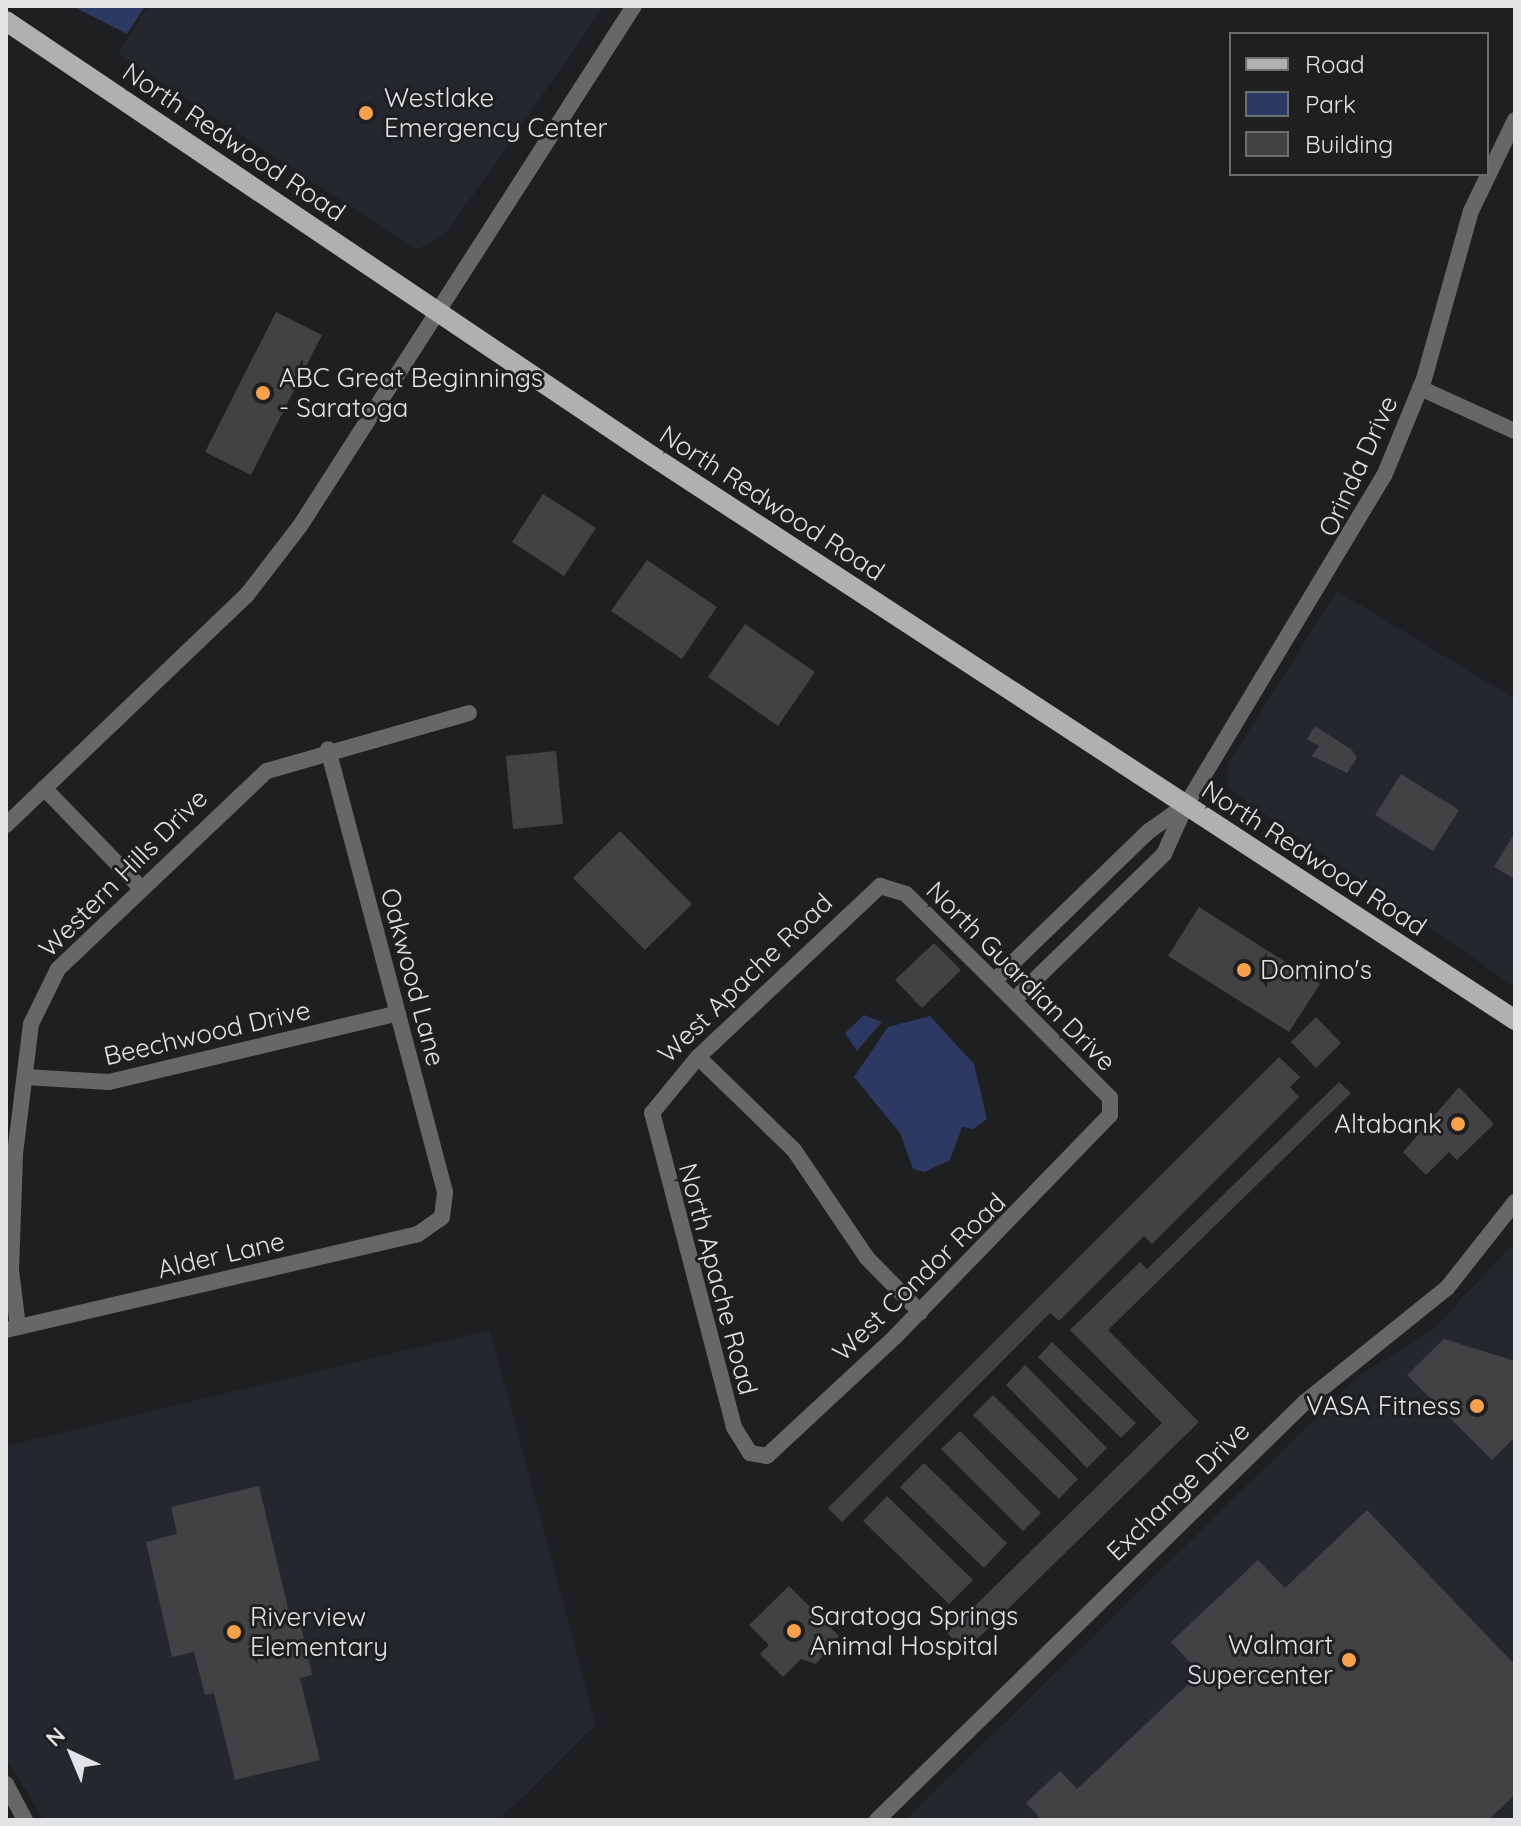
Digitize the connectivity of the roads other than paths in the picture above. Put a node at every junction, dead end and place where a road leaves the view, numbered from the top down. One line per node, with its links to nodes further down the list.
1 (634, 6): 6 (street)
2 (6, 21): 6 (main road, North Redwood Road)
3 (1515, 120): 4 (street, Orinda Drive)
4 (1489, 174)
5 (1488, 176): 7 (street, Orinda Drive)
6 (441, 311): 11 (street); 12 (main road, North Redwood Road)
7 (1420, 388): 8 (street); 12 (street, Orinda Drive)
8 (1515, 431)
9 (469, 713): 10 (street, Western Hills Drive)
10 (328, 749): 15 (street, Western Hills Drive); 18 (street, Oakwood Lane)
11 (44, 788): 13 (street); 15 (street)
12 (1186, 805): 16 (street); 17 (street, Orinda Drive); 19 (main road, North Redwood Road)
13 (6, 825)
14 (880, 886): 16 (street, North Guardian Drive); 20 (street, West Apache Road)
15 (140, 887): 21 (street, Western Hills Drive)
16 (994, 981): 17 (street, North Guardian Drive)
17 (1014, 1000): 23 (street, North Guardian Drive)
18 (398, 1013): 21 (street, Beechwood Drive); 25 (street, Oakwood Lane)
19 (1515, 1020)
20 (698, 1057): 22 (street, West Apache Road); 26 (street)
21 (25, 1077): 27 (street, Western Hills Drive)
22 (652, 1113): 28 (street, North Apache Road)
23 (1110, 1115): 26 (street, West Condor Road)
24 (1515, 1202): 31 (street, Exchange Drive)
25 (442, 1217): 27 (street, Alder Lane)
26 (920, 1312): 28 (street, West Condor Road)
27 (12, 1329)
28 (750, 1453)
29 (6, 1784): 30 (street)
30 (25, 1820)
31 (877, 1820)

